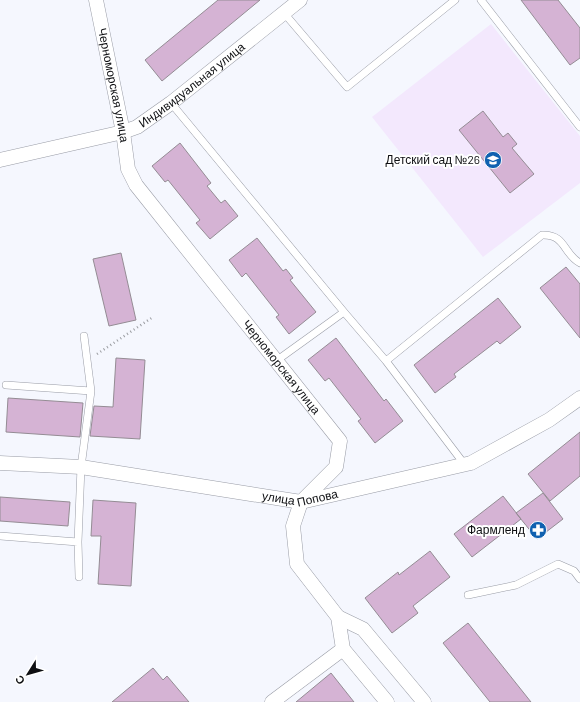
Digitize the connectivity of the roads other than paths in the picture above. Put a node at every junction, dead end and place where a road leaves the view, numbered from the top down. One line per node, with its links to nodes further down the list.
1 (96, 0): 8 (street, Черноморская улица)
2 (300, 0): 5 (street, Индивидуальная улица)
3 (454, 0): 5 (lane)
4 (481, 0): 7 (lane)
5 (284, 13): 6 (street, Индивидуальная улица)
6 (171, 103): 8 (street, Индивидуальная улица); 11 (lane)
7 (580, 127)
8 (123, 132): 9 (street, Индивидуальная улица); 13 (street, Черноморская улица)
9 (0, 160)
10 (580, 263): 14 (lane)
11 (344, 312): 13 (lane); 14 (lane)
12 (84, 336): 16 (lane)
13 (276, 361): 21 (street, Черноморская улица)
14 (386, 362): 19 (lane)
15 (6, 385): 16 (lane)
16 (90, 390): 20 (lane)
17 (580, 398): 19 (street, улица Попова)
18 (0, 463): 20 (street, улица Попова)
19 (465, 465): 21 (street, улица Попова)
20 (82, 467): 21 (street, улица Попова); 23 (lane)
21 (301, 502): 27 (street, Черноморская улица)
22 (0, 536): 23 (lane)
23 (78, 542): 24 (lane)
24 (79, 577)
25 (580, 579): 26 (lane)
26 (468, 595)
27 (338, 617): 28 (street, Черноморская улица); 31 (street)
28 (343, 649): 29 (street); 30 (street)
29 (272, 702)
30 (387, 702)
31 (424, 702)

